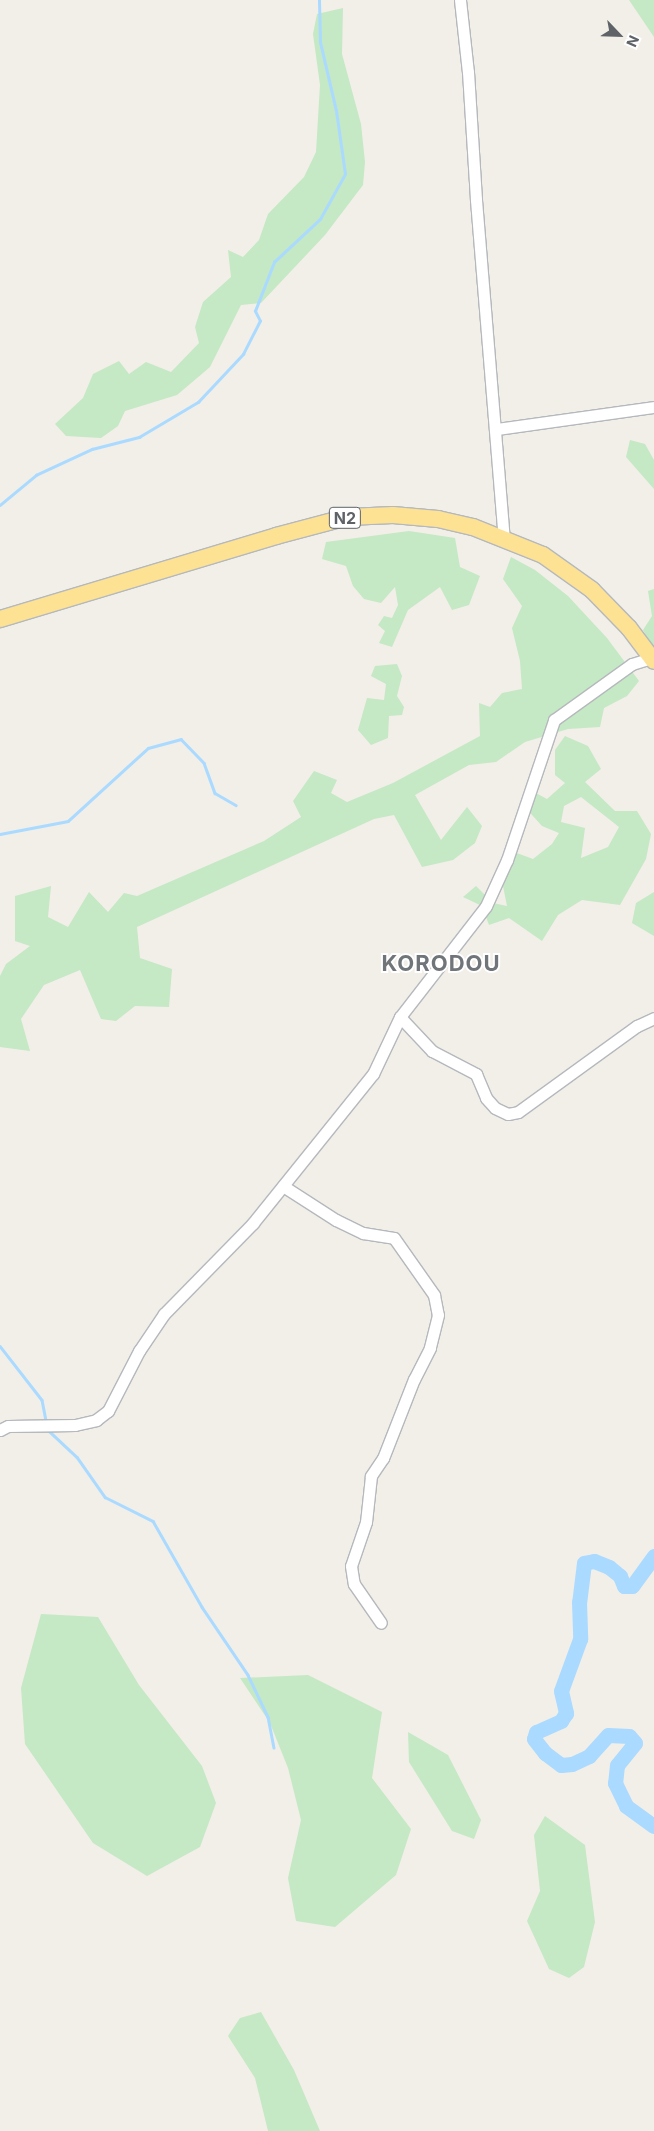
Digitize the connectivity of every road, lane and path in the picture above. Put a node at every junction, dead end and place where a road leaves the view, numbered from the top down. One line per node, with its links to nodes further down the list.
1 (460, 0): 3 (street)
2 (654, 407): 3 (street)
3 (497, 429): 4 (street)
4 (504, 538): 5 (highway, N2); 6 (highway, N2)
5 (0, 619)
6 (653, 660): 7 (street)
7 (400, 1017): 8 (street); 9 (street)
8 (654, 1018)
9 (282, 1186): 10 (street); 11 (street)
10 (0, 1430)
11 (381, 1623)

